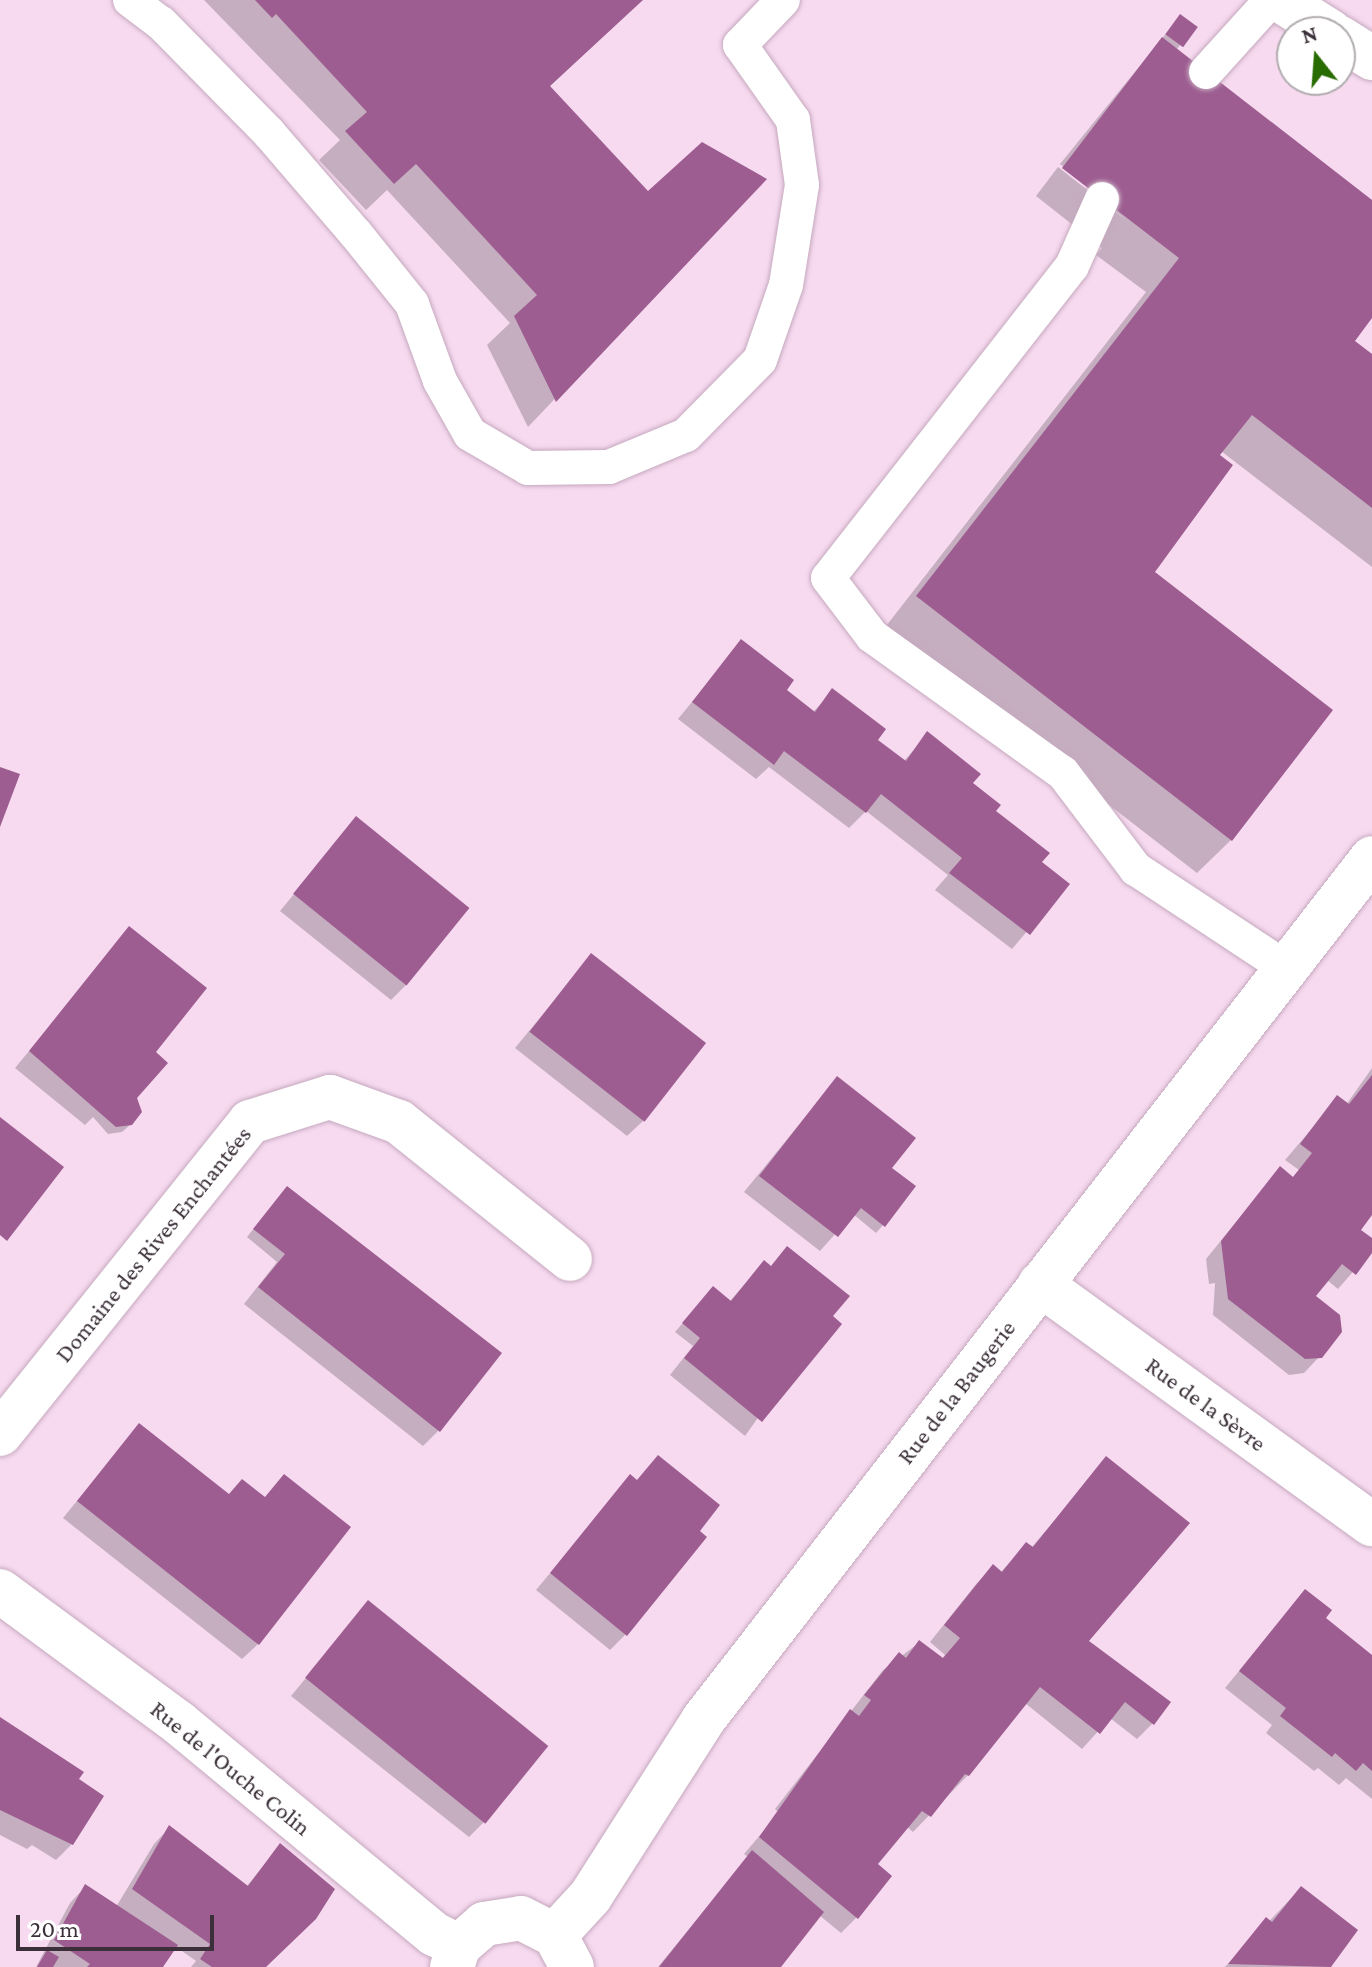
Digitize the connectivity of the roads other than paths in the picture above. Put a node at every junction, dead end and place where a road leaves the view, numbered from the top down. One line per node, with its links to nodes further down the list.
1 (130, 0): 2 (lane)
2 (783, 0)
3 (1271, 0): 6 (lane)
4 (1280, 0): 5 (street)
5 (1306, 16)
6 (1206, 72)
7 (1102, 199): 9 (lane)
8 (1372, 858): 9 (street, Rue de la Baugerie)
9 (1286, 968): 11 (street, Rue de la Baugerie)
10 (570, 1259): 12 (street, Domaine des Rives Enchantées)
11 (1040, 1284): 13 (street, Rue de la Sèvre); 15 (street, Rue de la Baugerie)
12 (0, 1434)
13 (1372, 1524)
14 (0, 1591): 16 (street, Rue de l'Ouche Colin)
15 (563, 1951): 16 (street)
16 (455, 1957)

